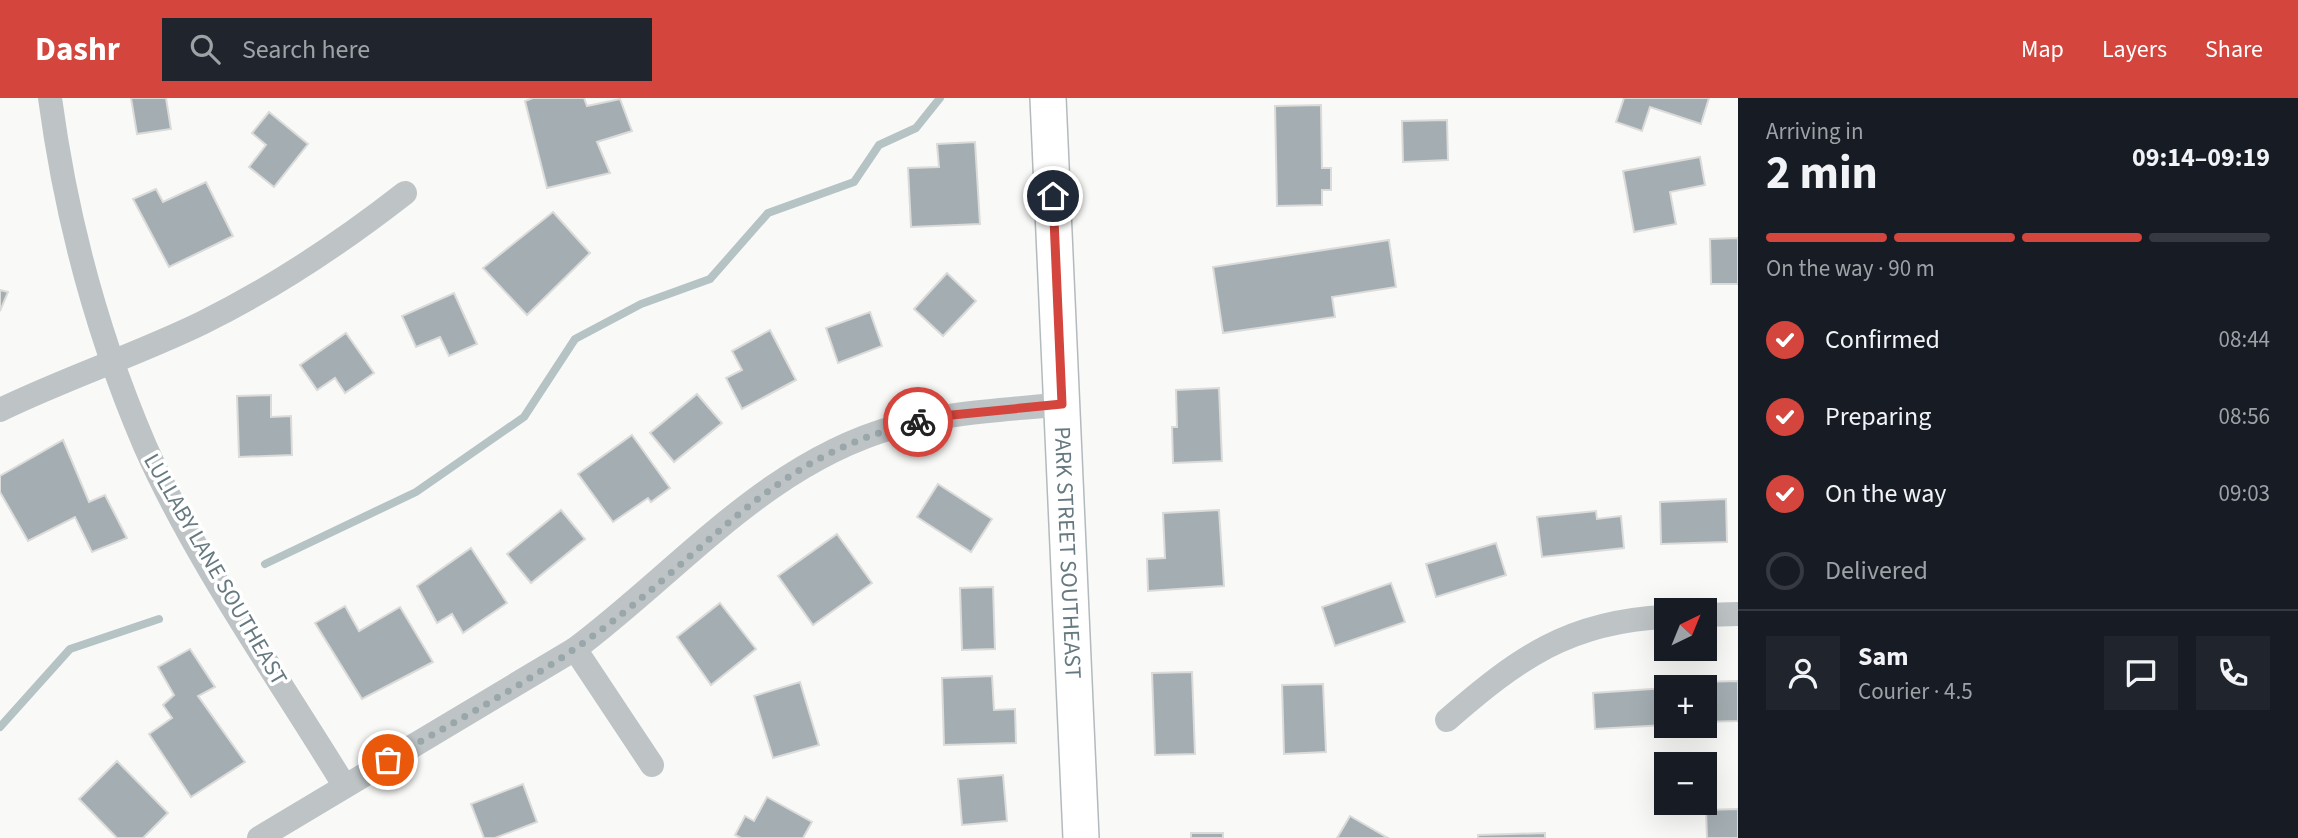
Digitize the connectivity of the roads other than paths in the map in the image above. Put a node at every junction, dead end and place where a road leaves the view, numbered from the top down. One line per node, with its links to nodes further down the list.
1 (50, 98): 4 (street, LULLABY LANE SOUTHEAST)
2 (1048, 98): 5 (main road, PARK STREET SOUTHEAST)
3 (405, 193): 4 (street)
4 (112, 362): 6 (street); 13 (street, LULLABY LANE SOUTHEAST)
5 (1062, 404): 10 (street); 15 (main road, PARK STREET SOUTHEAST)
6 (0, 410)
7 (1738, 614): 8 (street)
8 (1717, 615)
9 (1654, 618): 11 (street)
10 (575, 649): 12 (street); 13 (street)
11 (1447, 720)
12 (652, 765)
13 (344, 785): 14 (street)
14 (259, 838)
15 (1081, 838)

